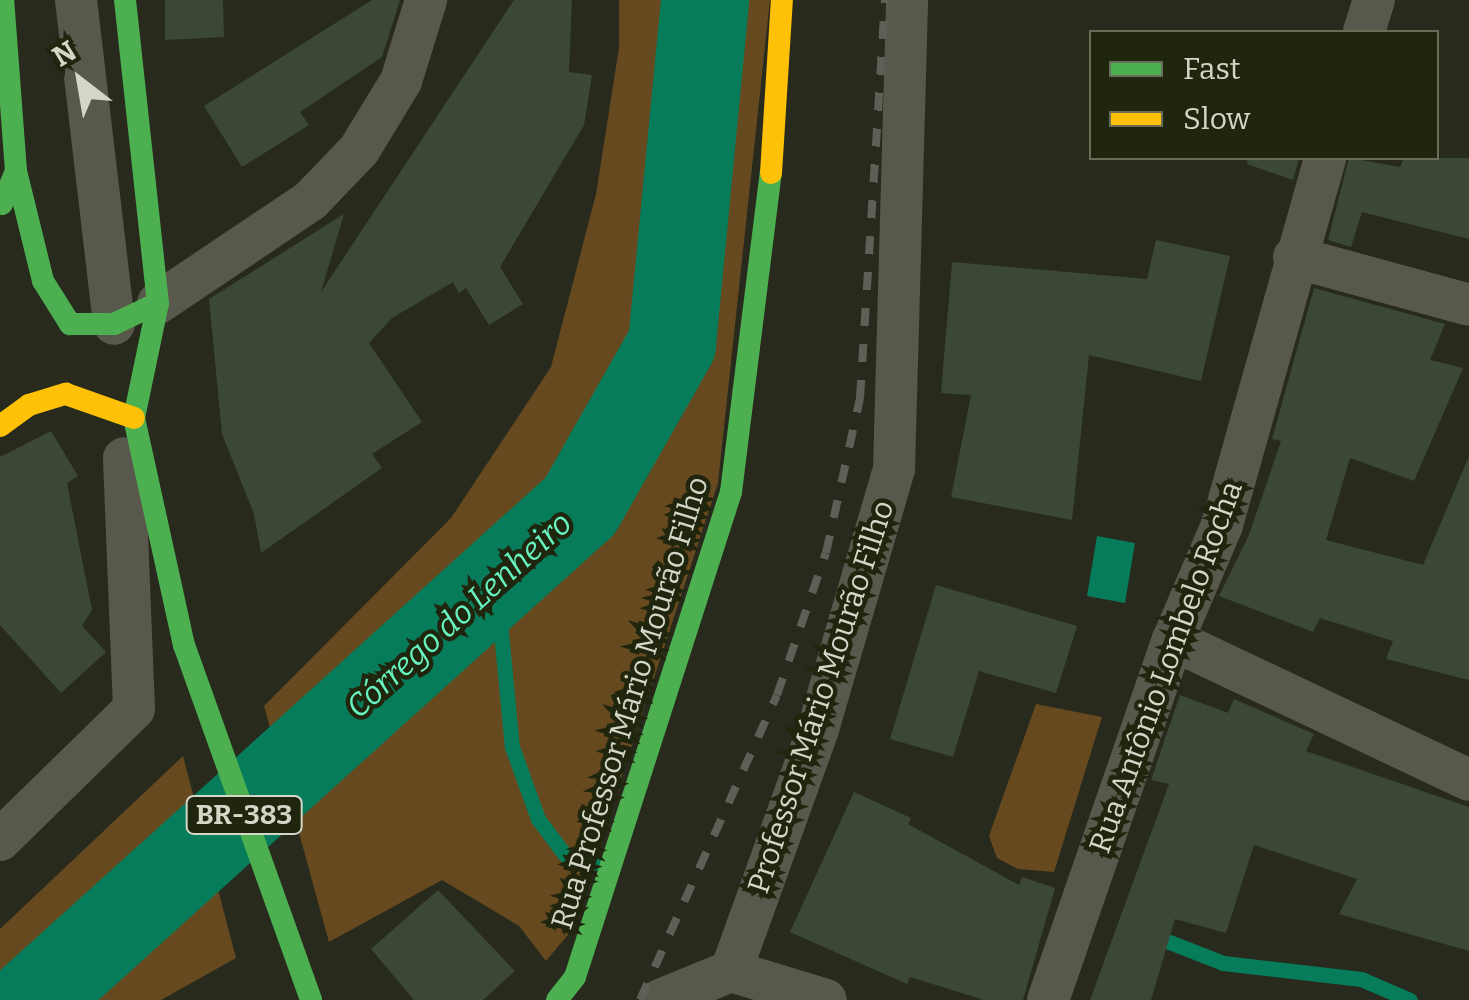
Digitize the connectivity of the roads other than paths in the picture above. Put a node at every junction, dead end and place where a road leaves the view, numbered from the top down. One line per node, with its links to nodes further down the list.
1 (3, 0): 10 (main road)
2 (76, 0): 15 (street)
3 (125, 0): 13 (main road, BR-383)
4 (426, 0): 13 (street)
5 (782, 0): 23 (main road, Rua Professor Mário Mourão Filho)
6 (907, 0): 21 (street, Professor Mário Mourão Filho)
7 (1374, 0): 8 (street)
8 (1365, 30)
9 (1324, 160): 12 (street, Rua Antônio Lombelo Rocha)
10 (16, 171): 11 (main road); 15 (main road)
11 (0, 208)
12 (1294, 257): 14 (street); 18 (street, Rua Antônio Lombelo Rocha)
13 (158, 303): 15 (main road); 16 (main road, BR-383)
14 (1469, 304)
15 (114, 324)
16 (134, 418): 17 (main road); 20 (street); 22 (main road, BR-383)
17 (0, 426)
18 (1172, 640): 19 (street); 26 (street, Rua Antônio Lombelo Rocha)
19 (1469, 780)
20 (0, 840)
21 (731, 971): 24 (street); 25 (street)
22 (308, 992)
23 (574, 992)
24 (660, 1000)
25 (826, 1000)
26 (1048, 1000)

